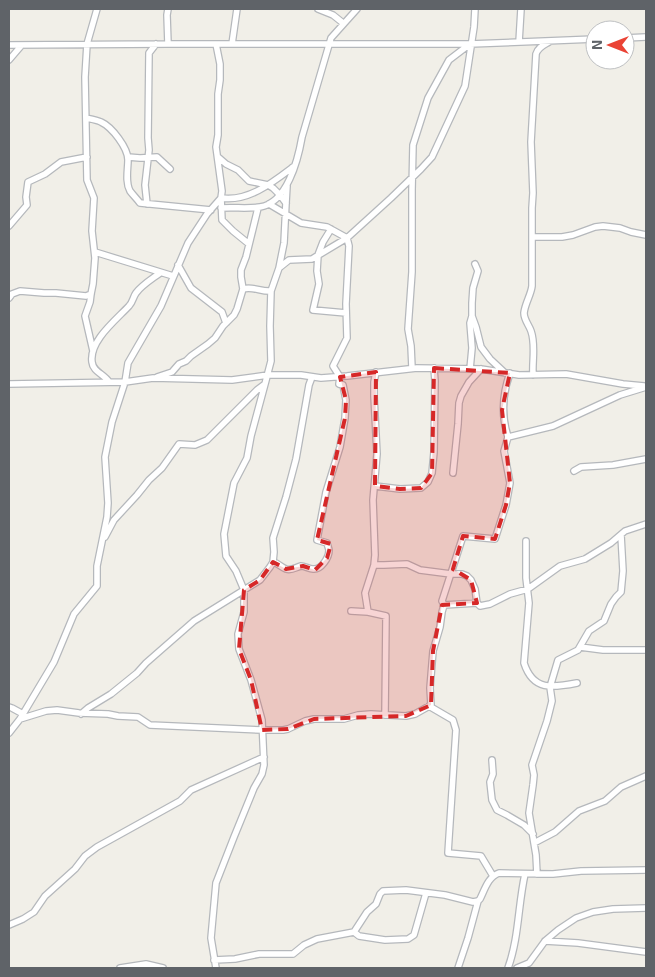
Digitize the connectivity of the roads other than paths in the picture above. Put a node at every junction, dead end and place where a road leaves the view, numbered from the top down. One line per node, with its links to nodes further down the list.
1 (97, 9): 13 (street)
2 (168, 9): 15 (street)
3 (237, 9): 17 (street)
4 (318, 9): 8 (street)
5 (357, 9): 9 (street)
6 (475, 9): 18 (street)
7 (521, 9): 12 (street)
8 (328, 10): 9 (street)
9 (343, 23): 20 (street)
10 (585, 39): 11 (street)
11 (551, 41): 12 (street); 45 (street)
12 (519, 42): 18 (street)
13 (87, 44): 14 (street); 21 (street); 23 (street)
14 (156, 44): 15 (street); 27 (street)
15 (168, 44): 16 (street)
16 (216, 44): 17 (street); 26 (street)
17 (232, 44): 20 (street)
18 (470, 44): 20 (street); 30 (street); 30 (street)
19 (9, 45): 21 (street)
20 (329, 45): 28 (street)
21 (22, 46): 22 (street)
22 (9, 60)
23 (86, 118): 24 (street); 25 (street)
24 (87, 157): 42 (street); 48 (street)
25 (128, 157): 27 (street); 36 (street)
26 (218, 157): 32 (street); 34 (street)
27 (148, 158): 29 (street); 36 (street)
28 (294, 167): 31 (street); 32 (street)
29 (170, 169)
30 (412, 178): 46 (street); 63 (street)
31 (288, 184): 33 (street); 35 (street)
32 (268, 186): 33 (street); 34 (street)
33 (280, 195): 35 (street); 37 (street)
34 (220, 198): 38 (street); 40 (street)
35 (286, 203): 41 (street)
36 (147, 204): 40 (street)
37 (268, 204): 39 (street); 41 (street)
38 (221, 208): 39 (street); 47 (street)
39 (258, 208): 47 (street)
40 (211, 210): 51 (street)
41 (285, 214): 43 (street); 52 (street)
42 (9, 226)
43 (331, 229): 46 (street); 49 (street)
44 (646, 235): 45 (street)
45 (533, 237): 70 (street)
46 (347, 238): 49 (street); 59 (street)
47 (249, 244): 55 (street)
48 (95, 252): 53 (street); 57 (street)
49 (318, 256): 52 (street); 59 (street)
50 (475, 264): 60 (street)
51 (178, 265): 54 (street); 61 (street)
52 (279, 268): 56 (street)
53 (160, 273): 54 (street); 62 (street)
54 (173, 276): 75 (street)
55 (243, 289): 56 (street); 61 (street)
56 (271, 291): 69 (street)
57 (91, 294): 58 (street); 62 (street)
58 (9, 298)
59 (346, 313): 72 (street)
60 (472, 316): 65 (street); 68 (street)
61 (226, 323): 73 (street)
62 (92, 351): 74 (street)
63 (412, 368): 64 (street); 67 (street)
64 (434, 368): 65 (street); 83 (street)
65 (470, 369): 66 (street)
66 (481, 369): 68 (street); 82 (street)
67 (376, 372): 72 (street); 83 (street)
68 (507, 373): 70 (street); 79 (street)
69 (268, 375): 71 (street); 73 (street); 77 (street)
70 (533, 375): 78 (street)
71 (312, 376): 72 (street); 88 (street)
72 (340, 377): 88 (street)
73 (153, 378): 75 (street)
74 (109, 382): 75 (street); 76 (street)
75 (125, 382): 87 (street)
76 (9, 384)
77 (265, 384): 87 (street); 92 (street)
78 (646, 387): 79 (street)
79 (508, 437): 90 (street)
80 (646, 459): 81 (street)
81 (574, 471)
82 (453, 473)
83 (374, 486): 89 (street)
84 (646, 524): 85 (street)
85 (621, 535): 91 (street); 97 (street)
86 (526, 541): 91 (street)
87 (101, 546): 105 (street)
88 (273, 562): 92 (street)
89 (374, 564): 90 (street); 96 (street)
90 (451, 574): 93 (street); 94 (street)
91 (528, 589): 93 (street); 100 (street)
92 (244, 590): 103 (street); 106 (street)
93 (477, 603): 94 (street)
94 (444, 605): 101 (street)
95 (351, 611): 96 (street)
96 (368, 612): 104 (street)
97 (580, 647): 98 (street); 100 (street)
98 (646, 650)
99 (577, 683): 100 (street)
100 (550, 687): 111 (street)
101 (429, 706): 104 (street); 116 (street)
102 (9, 707): 105 (street)
103 (81, 714): 105 (street); 106 (street)
104 (385, 715): 106 (street)
105 (21, 716): 107 (street)
106 (262, 730): 108 (street)
107 (9, 733)
108 (264, 757): 120 (street); 124 (street)
109 (492, 760): 111 (street)
110 (646, 776): 112 (street)
111 (533, 834): 112 (street)
112 (534, 843): 115 (street)
113 (646, 870): 115 (street)
114 (525, 874): 115 (street); 116 (street); 129 (street)
115 (537, 874)
116 (493, 876): 118 (street)
117 (426, 892): 118 (street); 121 (street); 121 (street)
118 (478, 901): 128 (street)
119 (646, 908): 122 (street)
120 (9, 926)
121 (354, 932): 124 (street)
122 (545, 941): 123 (street); 130 (street)
123 (646, 952)
124 (214, 960): 127 (street)
125 (120, 968): 126 (street)
126 (163, 968)
127 (216, 968)
128 (458, 968)
129 (508, 968)
130 (516, 968)

